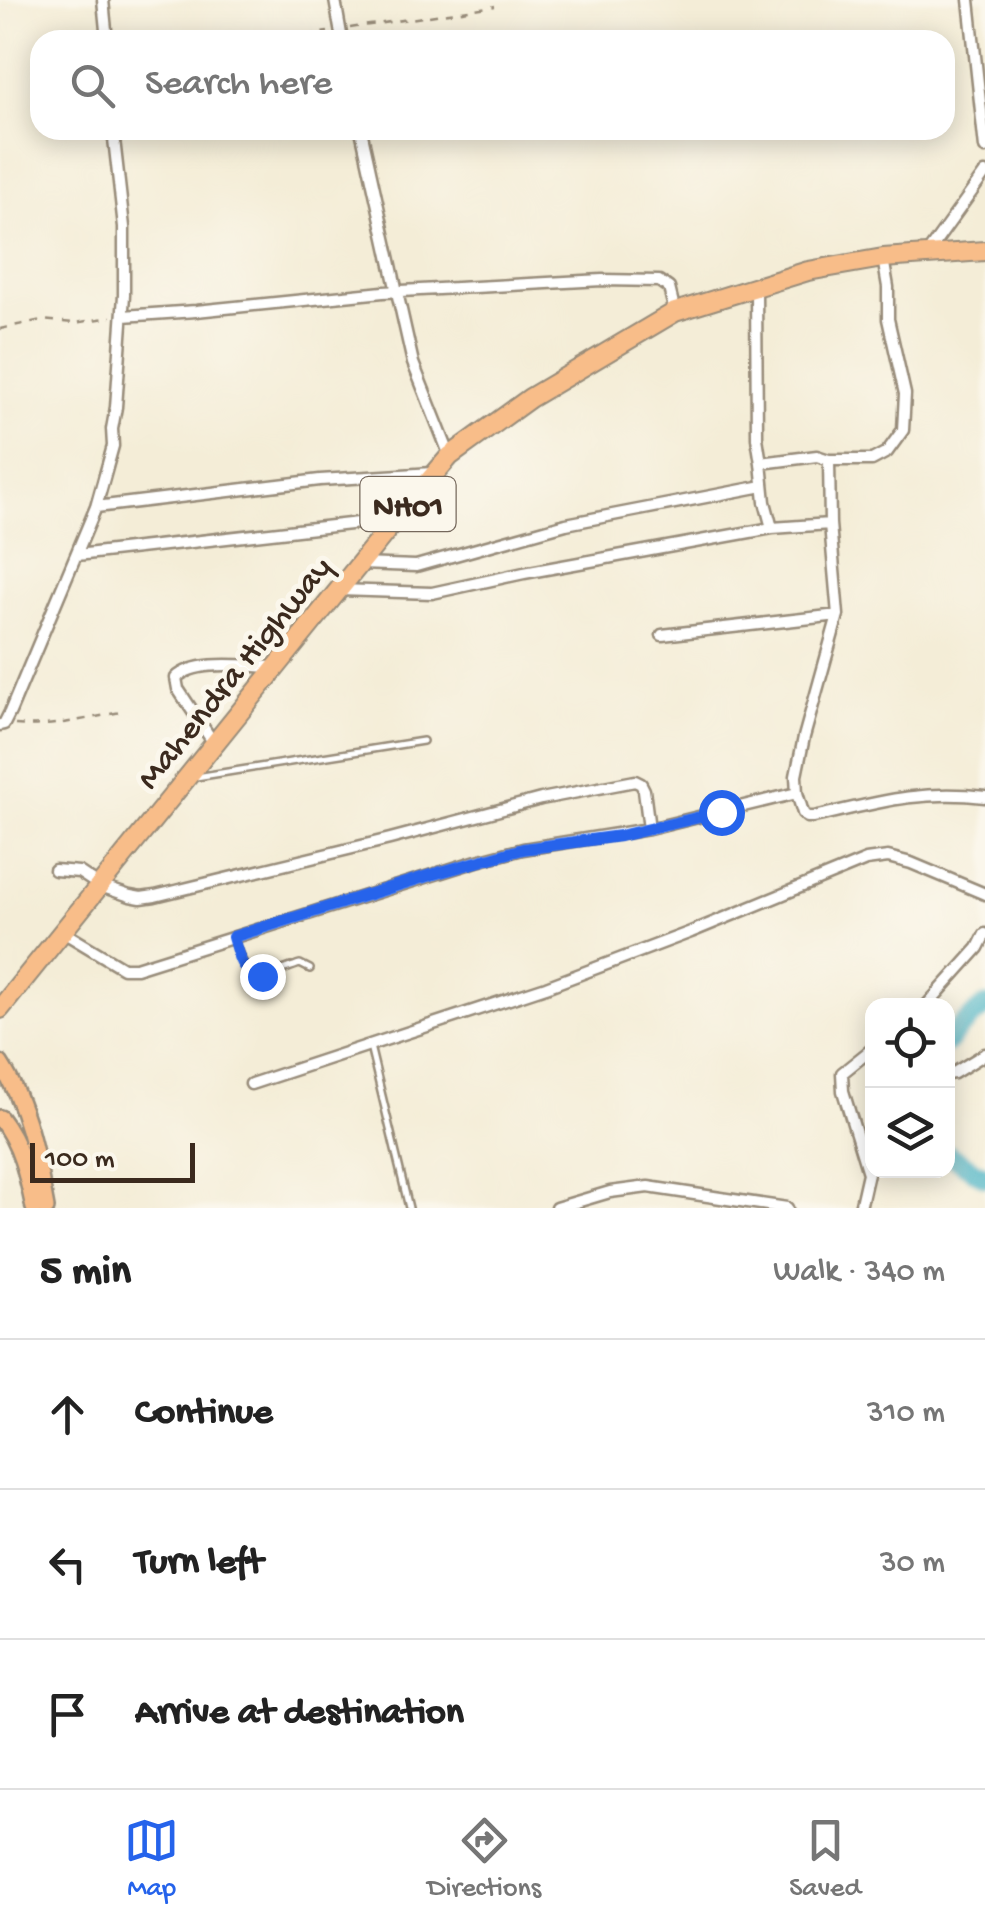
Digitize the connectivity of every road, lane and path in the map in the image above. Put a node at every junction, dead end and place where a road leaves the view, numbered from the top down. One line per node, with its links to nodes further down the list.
1 (103, 0): 5 (street)
2 (335, 0): 6 (street)
3 (970, 0): 10 (street)
4 (495, 6): 7 (path)
5 (106, 30)
6 (340, 30)
7 (368, 30)
8 (114, 140): 18 (street)
9 (363, 140): 16 (street)
10 (985, 148)
11 (985, 173): 13 (street)
12 (985, 251): 13 (highway, Mahendra Highway / NH01)
13 (926, 255): 14 (highway, Mahendra Highway / NH01)
14 (883, 258): 15 (highway, Mahendra Highway / NH01); 21 (street)
15 (756, 288): 17 (highway, Mahendra Highway / NH01); 22 (street)
16 (397, 292): 17 (street); 18 (street); 20 (street)
17 (675, 312): 20 (highway, Mahendra Highway / NH01)
18 (123, 316): 19 (path); 25 (street)
19 (0, 329)
20 (450, 456): 23 (highway, Mahendra Highway / NH01)
21 (830, 460): 22 (street); 27 (street)
22 (760, 463): 24 (street)
23 (436, 472): 25 (street); 26 (highway, Mahendra Highway / NH01)
24 (763, 486): 28 (street); 30 (street)
25 (96, 507): 29 (street)
26 (396, 518): 29 (street); 30 (highway, Mahendra Highway / NH01)
27 (830, 524): 28 (street); 32 (street)
28 (772, 528): 31 (street)
29 (77, 555): 36 (street)
30 (360, 564): 31 (highway, Mahendra Highway / NH01)
31 (338, 590): 34 (highway, Mahendra Highway / NH01)
32 (838, 616): 33 (street); 40 (street)
33 (662, 635)
34 (276, 668): 38 (highway, Mahendra Highway / NH01); 38 (street)
35 (126, 710): 36 (path)
36 (2, 724)
37 (423, 741): 39 (lane)
38 (214, 744): 39 (highway, Mahendra Highway / NH01)
39 (188, 778): 44 (highway, Mahendra Highway / NH01)
40 (797, 792): 41 (street); 42 (street)
41 (985, 796)
42 (649, 830): 44 (street); 48 (street)
43 (54, 870): 44 (street)
44 (100, 886): 46 (highway, Mahendra Highway / NH01)
45 (985, 894): 52 (street)
46 (63, 932): 48 (street); 51 (highway, Mahendra Highway / NH01)
47 (985, 934): 50 (street)
48 (233, 937): 49 (lane)
49 (310, 969)
50 (933, 998)
51 (0, 1009)
52 (370, 1046): 57 (street); 61 (lane)
53 (985, 1054): 56 (street)
54 (865, 1055): 64 (street)
55 (0, 1064): 60 (main road)
56 (955, 1073)
57 (251, 1084)
58 (0, 1118): 59 (main road)
59 (34, 1208)
60 (46, 1208)
61 (409, 1208)
62 (556, 1208): 63 (street)
63 (786, 1208)
64 (860, 1208)

